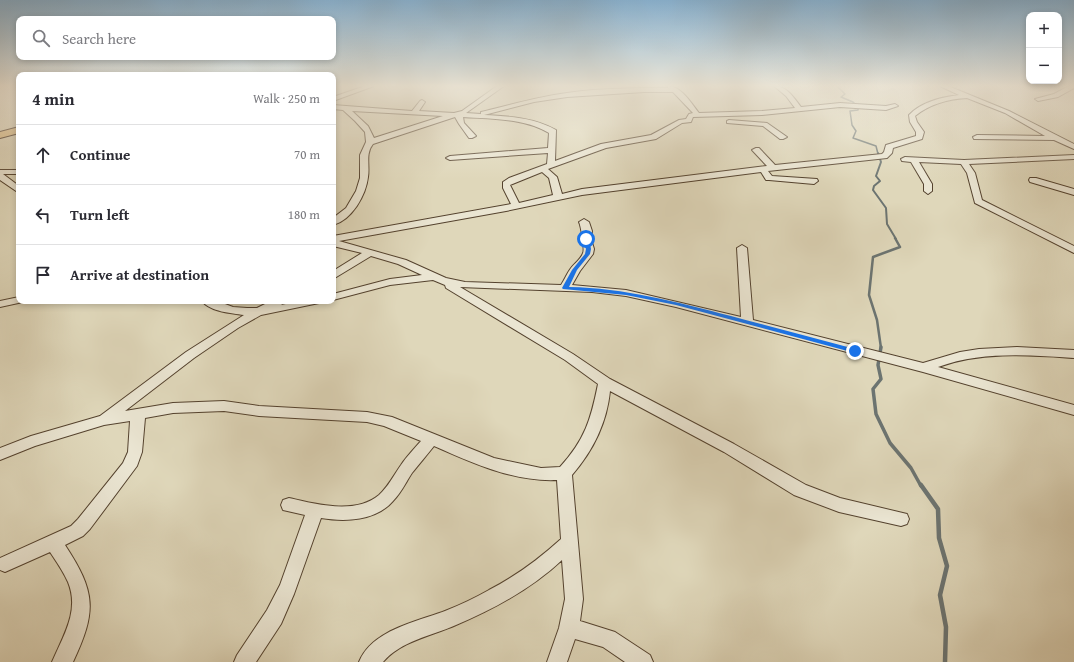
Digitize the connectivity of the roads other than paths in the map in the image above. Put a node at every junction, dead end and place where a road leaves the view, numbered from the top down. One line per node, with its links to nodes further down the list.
1 (354, 117): 17 (street)
2 (451, 117): 17 (street)
3 (458, 117): 13 (street)
4 (487, 117): 19 (street)
5 (690, 117): 8 (street)
6 (912, 117): 27 (street)
7 (1016, 117): 16 (street)
8 (689, 121): 14 (street); 26 (street)
9 (16, 128): 10 (street)
10 (0, 132)
11 (16, 132): 12 (main road)
12 (0, 136)
13 (472, 136)
14 (783, 137)
15 (976, 137): 16 (street)
16 (1054, 138): 18 (street)
17 (370, 142): 40 (street)
18 (1074, 147)
19 (552, 150): 22 (street); 26 (street)
20 (756, 150): 27 (street)
21 (1074, 157): 25 (street)
22 (450, 158)
23 (904, 159): 24 (street)
24 (914, 160): 25 (street); 36 (street)
25 (964, 162): 45 (street)
26 (551, 166): 28 (street)
27 (773, 168): 29 (street)
28 (543, 169): 38 (street); 39 (street)
29 (763, 169): 34 (street); 38 (street)
30 (0, 172): 31 (street)
31 (16, 172)
32 (0, 176): 35 (street)
33 (1033, 180): 37 (street)
34 (814, 181)
35 (16, 188)
36 (928, 191)
37 (1074, 192)
38 (558, 196): 39 (street)
39 (516, 206): 42 (street)
40 (336, 221)
41 (584, 222): 49 (street)
42 (336, 239)
43 (336, 243): 46 (street)
44 (742, 248): 57 (street)
45 (1074, 250)
46 (370, 252): 47 (street); 48 (street)
47 (336, 274)
48 (438, 279): 49 (street); 50 (street); 60 (street)
49 (565, 288): 57 (street)
50 (336, 296)
51 (16, 301): 52 (street)
52 (0, 304)
53 (216, 304): 56 (street)
54 (273, 304): 56 (street)
55 (299, 304): 56 (street)
56 (256, 312): 63 (street)
57 (747, 323): 59 (street)
58 (1074, 354): 59 (street)
59 (924, 368): 61 (street)
60 (605, 382): 66 (street); 69 (street)
61 (1074, 410)
62 (138, 413): 63 (street); 64 (street); 70 (street)
63 (104, 420): 65 (street)
64 (431, 440): 66 (street); 68 (street)
65 (0, 454)
66 (564, 473): 71 (street)
67 (289, 505): 68 (street)
68 (314, 511): 75 (street)
69 (901, 519)
70 (54, 542): 72 (street); 74 (street)
71 (568, 542): 73 (street); 76 (street)
72 (5, 564)
73 (569, 628): 77 (street); 78 (street)
74 (62, 662)
75 (244, 662)
76 (369, 662)
77 (557, 662)
78 (643, 662)

